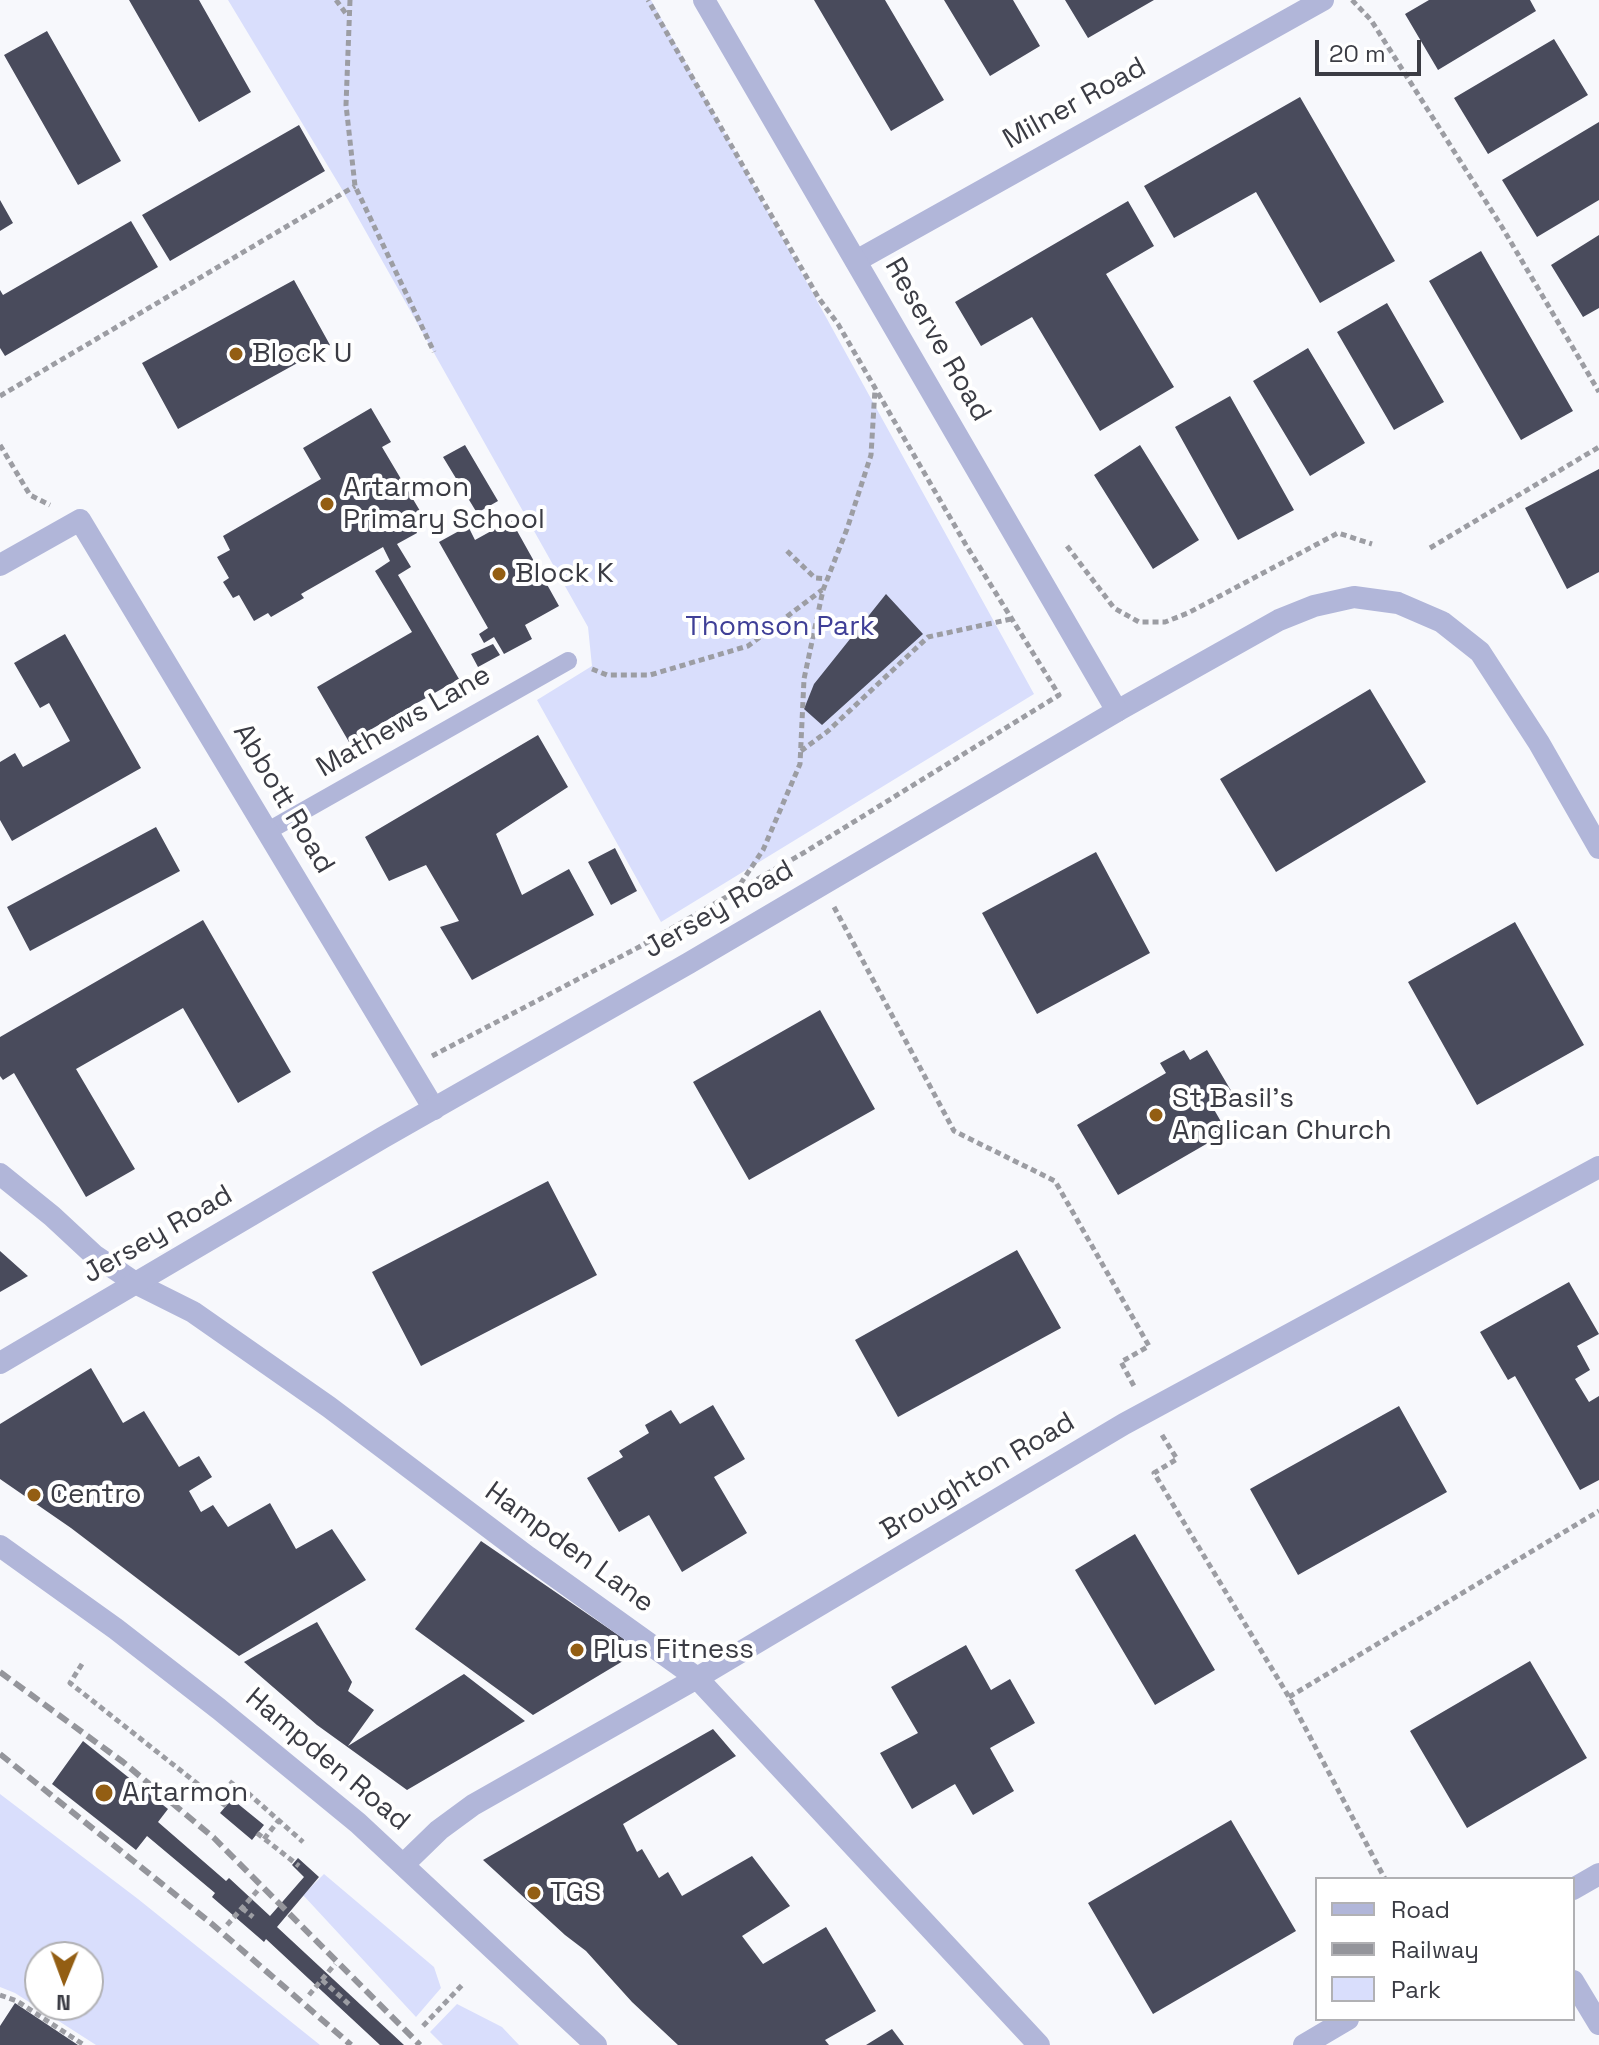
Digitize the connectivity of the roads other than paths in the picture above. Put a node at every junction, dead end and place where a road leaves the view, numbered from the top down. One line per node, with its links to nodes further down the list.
1 (704, 0): 3 (street, Reserve Road)
2 (1323, 0): 3 (street, Milner Road)
3 (856, 261): 6 (street, Reserve Road)
4 (0, 565): 7 (street, Abbott Road)
5 (568, 661): 7 (lane, Mathews Lane)
6 (1117, 711): 8 (street, Jersey Road); 9 (street, Jersey Road)
7 (268, 831): 9 (street, Abbott Road)
8 (1599, 848)
9 (434, 1109): 12 (street, Jersey Road)
10 (1599, 1167): 15 (street, Broughton Road)
11 (0, 1174): 12 (street, Hampden Lane)
12 (137, 1284): 13 (street, Jersey Road); 15 (street, Hampden Lane)
13 (0, 1363)
14 (0, 1546): 16 (street, Hampden Road)
15 (697, 1678): 16 (street, Broughton Road); 23 (street, Hampden Lane)
16 (404, 1864): 22 (street, Hampden Road)
17 (1599, 1874): 18 (street)
18 (1575, 1888)
19 (1575, 1984): 21 (street)
20 (1345, 2021): 24 (street)
21 (1599, 2024)
22 (596, 2045)
23 (1039, 2045)
24 (1304, 2045)

